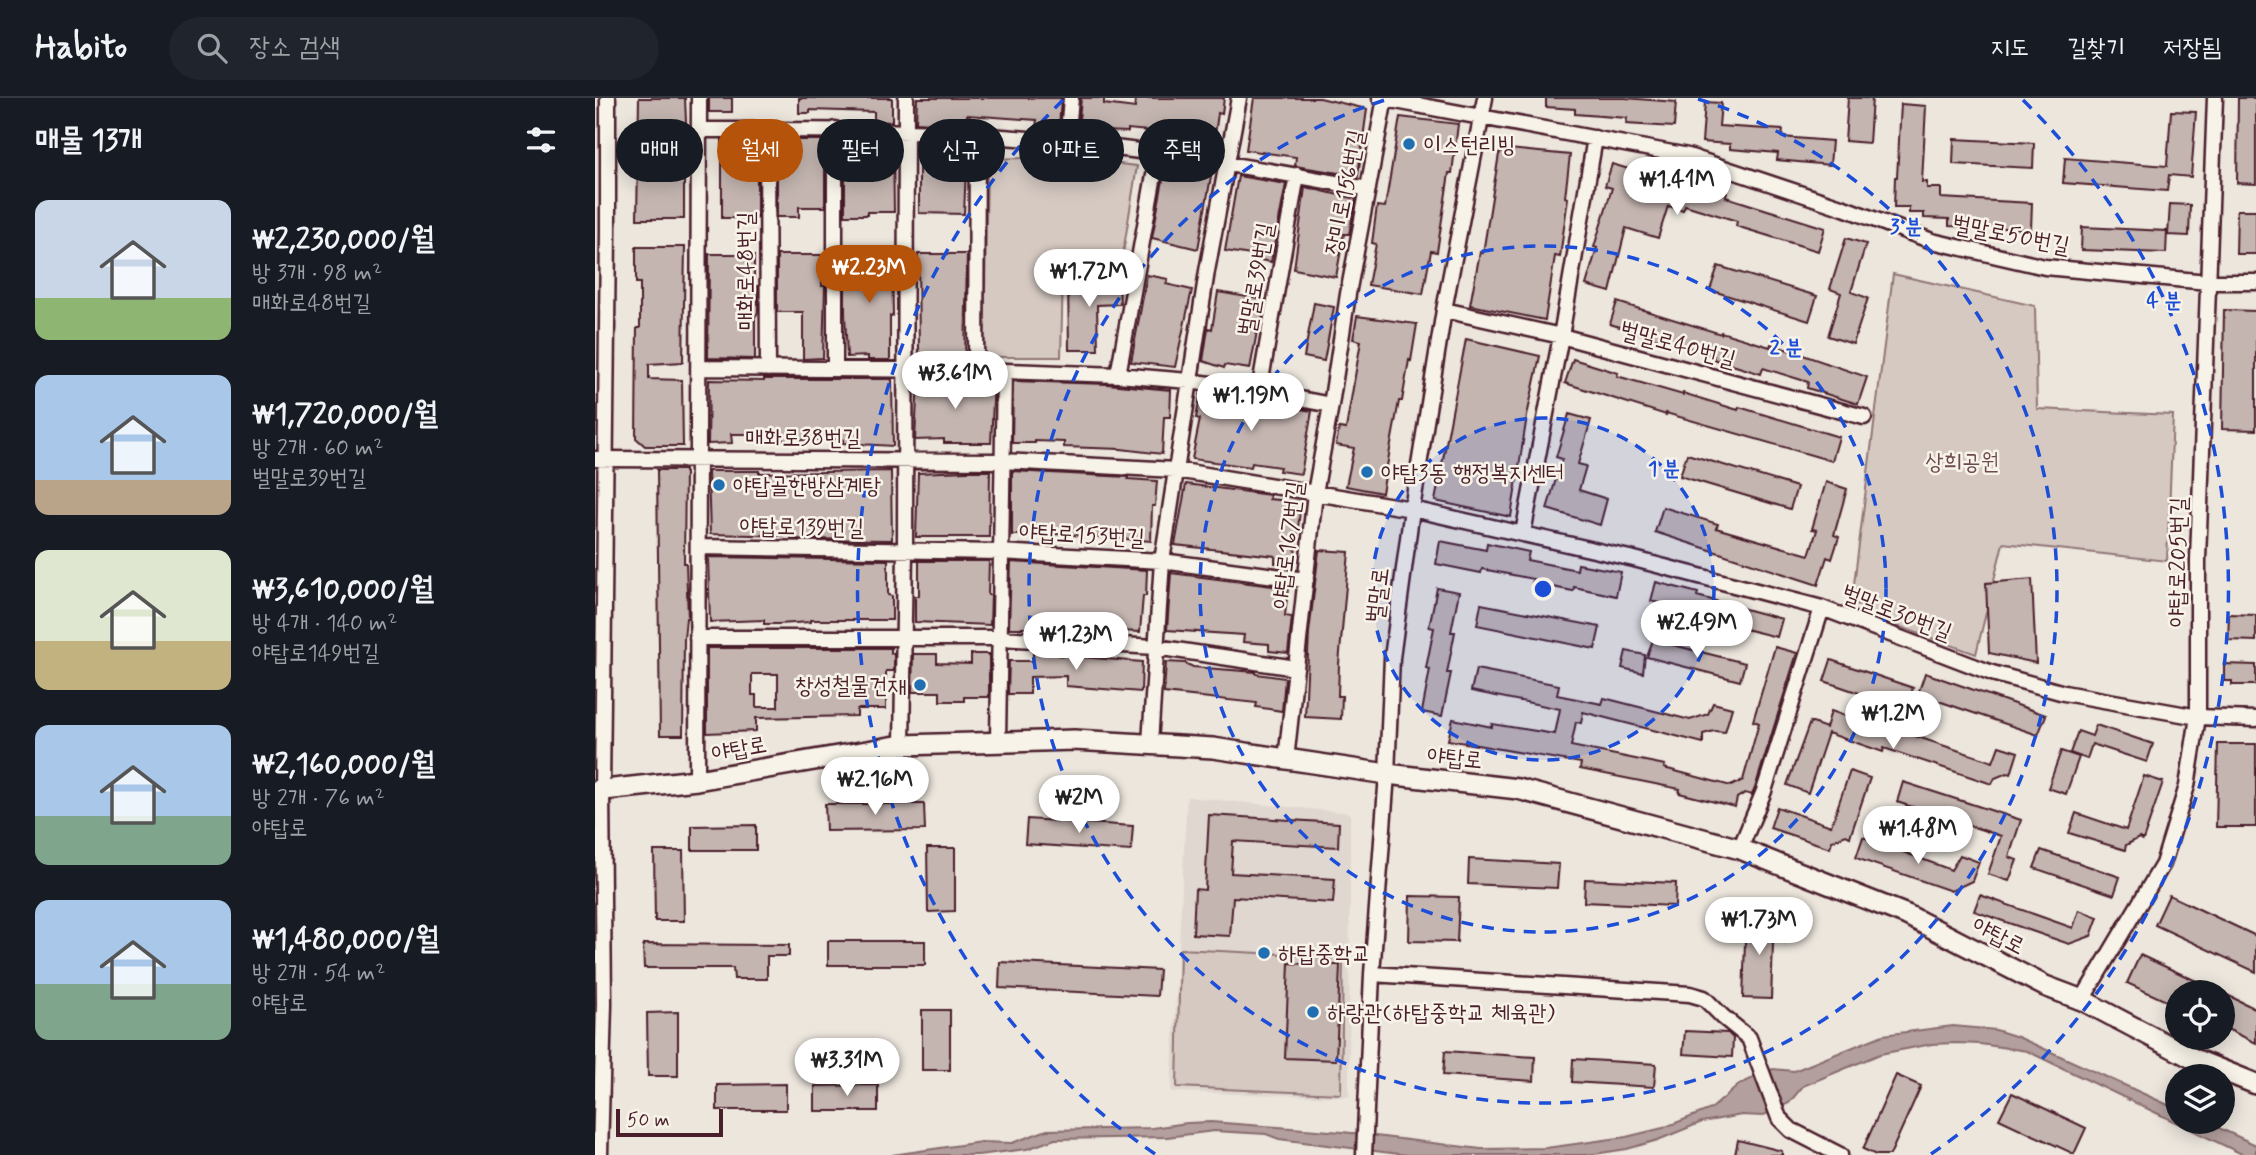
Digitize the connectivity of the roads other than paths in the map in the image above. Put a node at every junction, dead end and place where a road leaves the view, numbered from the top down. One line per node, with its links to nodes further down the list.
1 (608, 98): 23 (street)
2 (699, 98): 10 (street)
3 (906, 98): 12 (street)
4 (1071, 98): 11 (street)
5 (1239, 98): 15 (street)
6 (1383, 98): 9 (street, 벌말로50번길); 22 (street, 장미로156번길)
7 (1485, 98): 9 (street, 벌말로)
8 (2215, 98): 24 (street, 야탑로205번길)
9 (1481, 117): 14 (street, 벌말로50번길); 27 (street, 벌말로)
10 (698, 119)
11 (1069, 119)
12 (906, 131): 13 (street); 32 (street)
13 (918, 132)
14 (1595, 138): 24 (street, 벌말로50번길); 28 (street)
15 (1227, 163): 16 (street); 36 (street)
16 (1297, 175): 22 (street); 37 (street, 벌말로39번길)
17 (698, 182): 29 (street)
18 (767, 182): 30 (street, 매화로48번길)
19 (835, 182): 31 (street)
20 (977, 182): 33 (street)
21 (1153, 182): 35 (street)
22 (1368, 189): 26 (street, 장미로156번길)
23 (602, 233): 40 (street)
24 (2208, 282): 25 (street, 벌말로50번길); 59 (street, 야탑로205번길)
25 (2256, 282)
26 (1348, 293): 38 (street, 야탑로167번길)
27 (1444, 310): 28 (street, 벌말로40번길); 46 (street, 벌말로)
28 (1561, 336): 39 (street, 벌말로40번길); 47 (street)
29 (698, 368): 30 (street); 42 (street)
30 (768, 369): 31 (street)
31 (835, 369): 32 (street)
32 (905, 369): 33 (street); 41 (street)
33 (976, 370): 34 (street)
34 (1004, 371): 35 (street); 43 (street, 야탑로153번길)
35 (1118, 375): 36 (street)
36 (1189, 381): 37 (street); 44 (street)
37 (1259, 391): 38 (street)
38 (1331, 405): 45 (street, 야탑로167번길)
39 (1864, 417)
40 (600, 459): 42 (street, 매화로38번길); 67 (street)
41 (905, 459): 42 (street, 매화로38번길); 43 (street, 매화로38번길); 49 (street)
42 (698, 460): 48 (street)
43 (1001, 461): 44 (street, 매화로38번길); 50 (street, 야탑로153번길)
44 (1176, 470): 45 (street, 벌말로30번길); 51 (street)
45 (1315, 493): 46 (street, 벌말로30번길); 52 (street, 야탑로167번길)
46 (1412, 509): 47 (street, 벌말로30번길); 65 (street, 벌말로)
47 (1523, 533): 53 (street, 벌말로30번길)
48 (698, 547): 49 (street, 야탑로139번길); 54 (street)
49 (905, 551): 50 (street, 야탑로139번길); 55 (street)
50 (1000, 552): 51 (street, 야탑로153번길); 56 (street, 야탑로153번길)
51 (1162, 561): 52 (street, 야탑로153번길); 57 (street)
52 (1306, 580): 58 (street, 야탑로167번길)
53 (1822, 608): 59 (street, 벌말로30번길); 68 (street)
54 (697, 638): 55 (street); 66 (street)
55 (903, 638): 56 (street); 63 (street)
56 (999, 638): 57 (street); 61 (street, 야탑로153번길)
57 (1156, 647): 58 (street); 62 (street)
58 (1296, 668): 64 (street, 야탑로167번길)
59 (2198, 718): 60 (street, 벌말로30번길); 70 (street, 야탑로205번길)
60 (2256, 719)
61 (997, 741): 62 (street, 야탑로); 63 (street, 야탑로)
62 (1150, 743): 64 (street, 야탑로)
63 (902, 745): 66 (street, 야탑로)
64 (1286, 760): 65 (street, 야탑로)
65 (1387, 774): 68 (street, 야탑로); 69 (street, 벌말로)
66 (697, 780): 67 (street, 야탑로)
67 (598, 791): 72 (street)
68 (1740, 849): 70 (street, 야탑로)
69 (1372, 974): 73 (street, 벌말로); 74 (street)
70 (2082, 1000): 71 (street, 야탑로)
71 (2256, 1084)
72 (600, 1155)
73 (1364, 1155)
74 (1840, 1155)

